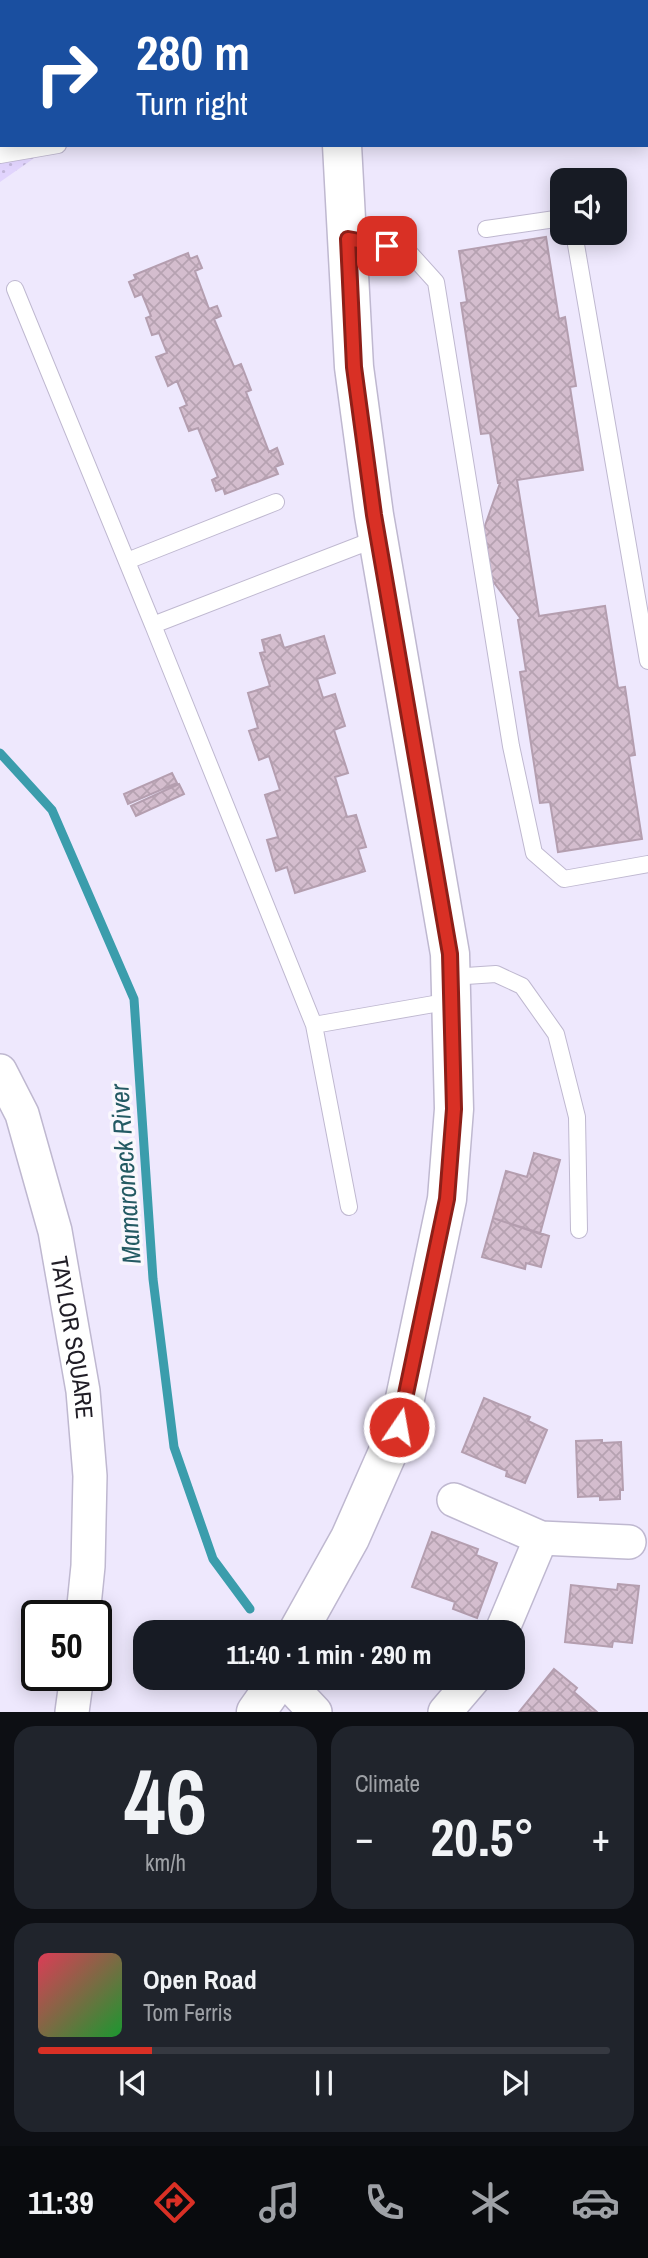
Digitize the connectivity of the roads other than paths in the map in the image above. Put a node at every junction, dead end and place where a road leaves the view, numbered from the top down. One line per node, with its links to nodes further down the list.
1 (46, 147): 3 (lane)
2 (342, 147): 6 (main road)
3 (0, 155)
4 (550, 220): 5 (lane)
5 (486, 229)
6 (348, 239): 10 (main road); 14 (lane)
7 (576, 245): 13 (lane)
8 (15, 289): 11 (lane)
9 (276, 502): 11 (lane)
10 (378, 538): 12 (lane); 15 (main road)
11 (127, 561): 12 (lane)
12 (153, 625): 16 (lane)
13 (648, 661)
14 (648, 864)
15 (451, 989): 16 (lane); 19 (lane); 24 (main road)
16 (314, 1025): 18 (lane)
17 (0, 1071): 23 (street, TAYLOR SQUARE)
18 (349, 1207)
19 (579, 1230)
20 (454, 1500): 21 (street)
21 (541, 1538): 22 (street); 25 (street)
22 (629, 1542)
23 (85, 1600)
24 (305, 1620)
25 (506, 1620)
26 (272, 1690): 31 (main road)
27 (293, 1690): 32 (street)
28 (463, 1690): 33 (street)
29 (75, 1691): 30 (street)
30 (72, 1712)
31 (256, 1712)
32 (315, 1712)
33 (444, 1712)

